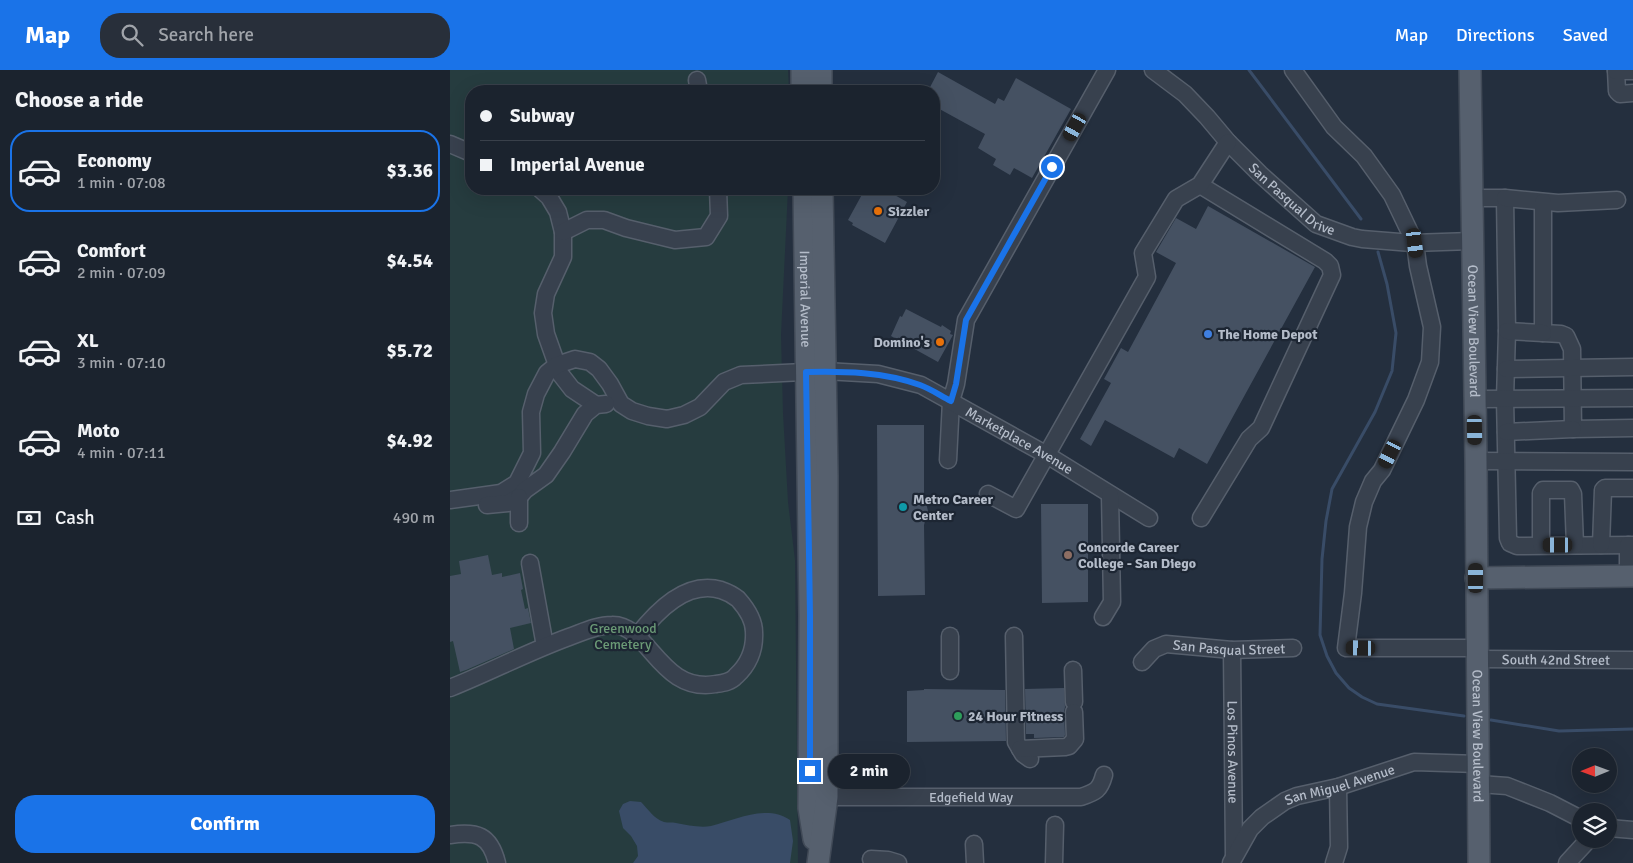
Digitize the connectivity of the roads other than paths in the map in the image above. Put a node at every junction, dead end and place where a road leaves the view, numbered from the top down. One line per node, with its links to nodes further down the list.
1 (802, 70): 9 (main road)
2 (821, 70): 10 (main road)
3 (1107, 70): 38 (street)
4 (1153, 70): 12 (street, San Pasqual Drive)
5 (1293, 70): 26 (street)
6 (1470, 70): 20 (main road, Ocean View Boulevard)
7 (1616, 71): 8 (street); 11 (street)
8 (1633, 71)
9 (802, 85)
10 (821, 85)
11 (1633, 93)
12 (1228, 142): 15 (street); 26 (street, San Pasqual Drive)
13 (450, 144): 14 (street)
14 (465, 151)
15 (1200, 186): 44 (street); 55 (street)
16 (547, 195): 24 (street)
17 (718, 195): 24 (street)
18 (804, 195): 33 (main road, Imperial Avenue)
19 (822, 195): 33 (main road, Imperial Avenue)
20 (1472, 198): 21 (street); 25 (main road, Ocean View Boulevard)
21 (1505, 198): 23 (street); 27 (street)
22 (1617, 200): 23 (street)
23 (1544, 202): 28 (street)
24 (563, 232): 29 (street)
25 (1472, 241): 26 (street, San Pasqual Drive); 37 (main road, Ocean View Boulevard)
26 (1415, 243): 71 (street)
27 (1507, 331): 28 (street); 32 (street)
28 (1543, 333): 31 (street)
29 (557, 365): 39 (street); 40 (street); 53 (street)
30 (1633, 367): 31 (street)
31 (1572, 368): 32 (street); 36 (street)
32 (1506, 370): 35 (street)
33 (816, 372): 38 (street, Marketplace Avenue); 39 (street, Marketplace Avenue); 77 (main road, Imperial Avenue); 81 (main road, Imperial Avenue)
34 (1633, 398): 36 (street)
35 (1505, 399): 36 (street); 37 (street); 43 (street)
36 (1572, 399): 42 (street)
37 (1475, 400): 46 (main road, Ocean View Boulevard)
38 (951, 401): 44 (street, Marketplace Avenue); 45 (street)
39 (621, 404): 40 (street)
40 (596, 405): 52 (street)
41 (1633, 428): 42 (street)
42 (1572, 429): 43 (street)
43 (1506, 432): 47 (street)
44 (1047, 455): 50 (street); 51 (street, Marketplace Avenue)
45 (948, 460)
46 (1476, 460): 47 (street); 63 (main road, Ocean View Boulevard)
47 (1507, 461): 48 (street); 60 (street)
48 (1633, 462)
49 (1633, 488): 58 (street)
50 (988, 494)
51 (1110, 495): 54 (street, Marketplace Avenue); 64 (street)
52 (519, 497): 53 (street); 56 (street)
53 (454, 500)
54 (1149, 518)
55 (1201, 518)
56 (519, 523)
57 (1575, 545): 58 (street); 60 (street); 60 (street)
58 (1601, 545): 59 (street)
59 (1630, 545): 62 (street)
60 (1541, 546)
61 (530, 563): 68 (street)
62 (1631, 576): 63 (main road)
63 (1476, 578): 71 (main road, Ocean View Boulevard)
64 (1103, 617)
65 (637, 636): 65 (street); 68 (street)
66 (950, 636): 75 (street)
67 (1014, 636): 74 (street)
68 (545, 646): 76 (street)
69 (1293, 648): 70 (street, San Pasqual Street)
70 (1232, 650): 73 (street, San Pasqual Street); 90 (street, Los Pinos Avenue)
71 (1478, 654): 72 (street, South 42nd Street); 78 (main road, Ocean View Boulevard)
72 (1633, 660)
73 (1142, 662)
74 (1073, 670)
75 (950, 671)
76 (450, 688)
77 (810, 716): 81 (main road); 91 (main road, Imperial Avenue)
78 (1478, 774): 80 (street, San Miguel Avenue); 82 (street, San Miguel Avenue); 97 (main road, Ocean View Boulevard)
79 (1104, 775): 81 (street, Edgefield Way)
80 (1338, 787): 90 (street, San Miguel Avenue); 96 (street)
81 (827, 798): 91 (main road, Imperial Avenue)
82 (1572, 814)
83 (1054, 825): 95 (street)
84 (1617, 829): 85 (street)
85 (1633, 830)
86 (450, 835): 92 (street)
87 (974, 844): 94 (street)
88 (1581, 848): 98 (street)
89 (871, 859): 93 (street)
90 (1232, 859)
91 (818, 861)
92 (497, 863)
93 (898, 863)
94 (975, 863)
95 (1054, 863)
96 (1334, 863)
97 (1479, 863)
98 (1567, 863)

